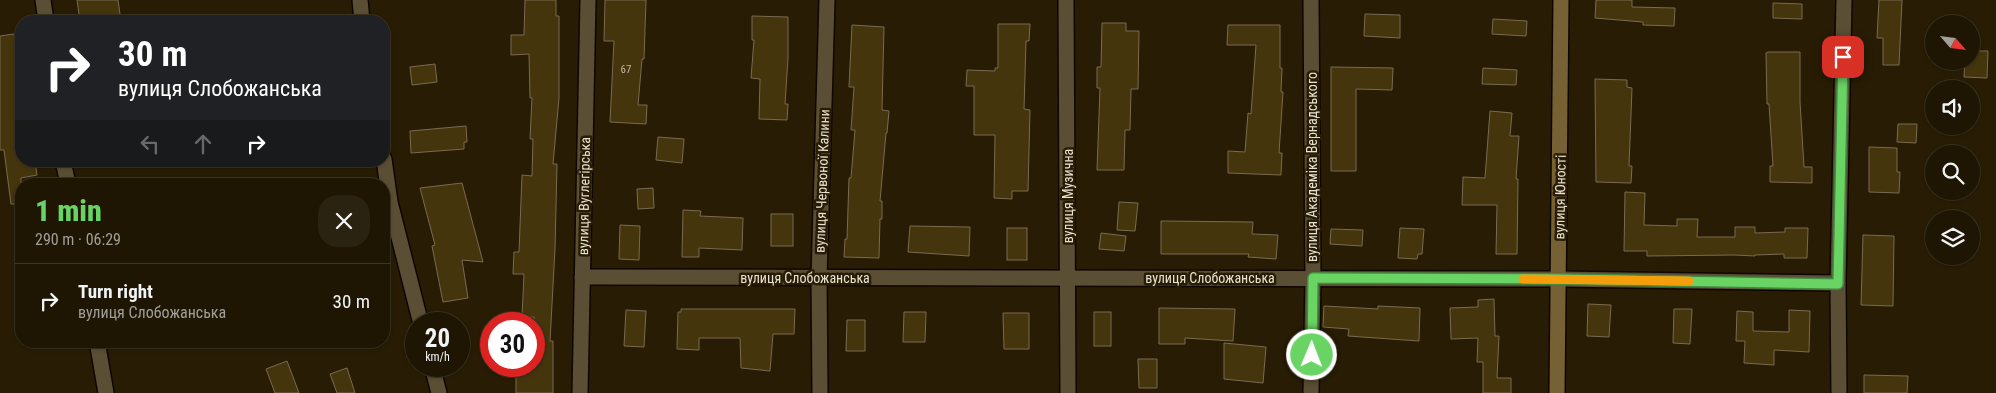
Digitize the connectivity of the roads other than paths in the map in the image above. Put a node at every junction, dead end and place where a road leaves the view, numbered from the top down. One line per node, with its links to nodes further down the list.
1 (43, 0): 9 (street)
2 (360, 0): 10 (street)
3 (588, 0): 12 (street, вулиця Вуглегірська)
4 (827, 0): 13 (street, вулиця Червоної Калини)
5 (1066, 0): 15 (street, вулиця Музична)
6 (1311, 0): 14 (street, вулиця Академіка Вернадського)
7 (1561, 0): 16 (street, вулиця Юності)
8 (1844, 0): 17 (street)
9 (45, 15)
10 (361, 15)
11 (390, 202): 18 (street)
12 (582, 277): 13 (street, вулиця Слобожанська); 23 (street, вулиця Вуглегірська)
13 (819, 278): 15 (street, вулиця Слобожанська); 24 (street, вулиця Червоної Калини)
14 (1313, 278): 15 (street, вулиця Слобожанська); 16 (street, вулиця Слобожанська); 26 (street, вулиця Академіка Вернадського)
15 (1068, 279): 25 (street, вулиця Музична)
16 (1559, 279): 17 (street, вулиця Слобожанська); 27 (street, вулиця Юності)
17 (1838, 284): 28 (street)
18 (418, 312)
19 (98, 348): 21 (street)
20 (435, 377): 22 (street)
21 (106, 393)
22 (439, 393)
23 (580, 393)
24 (820, 393)
25 (1068, 393)
26 (1311, 393)
27 (1557, 393)
28 (1838, 393)

